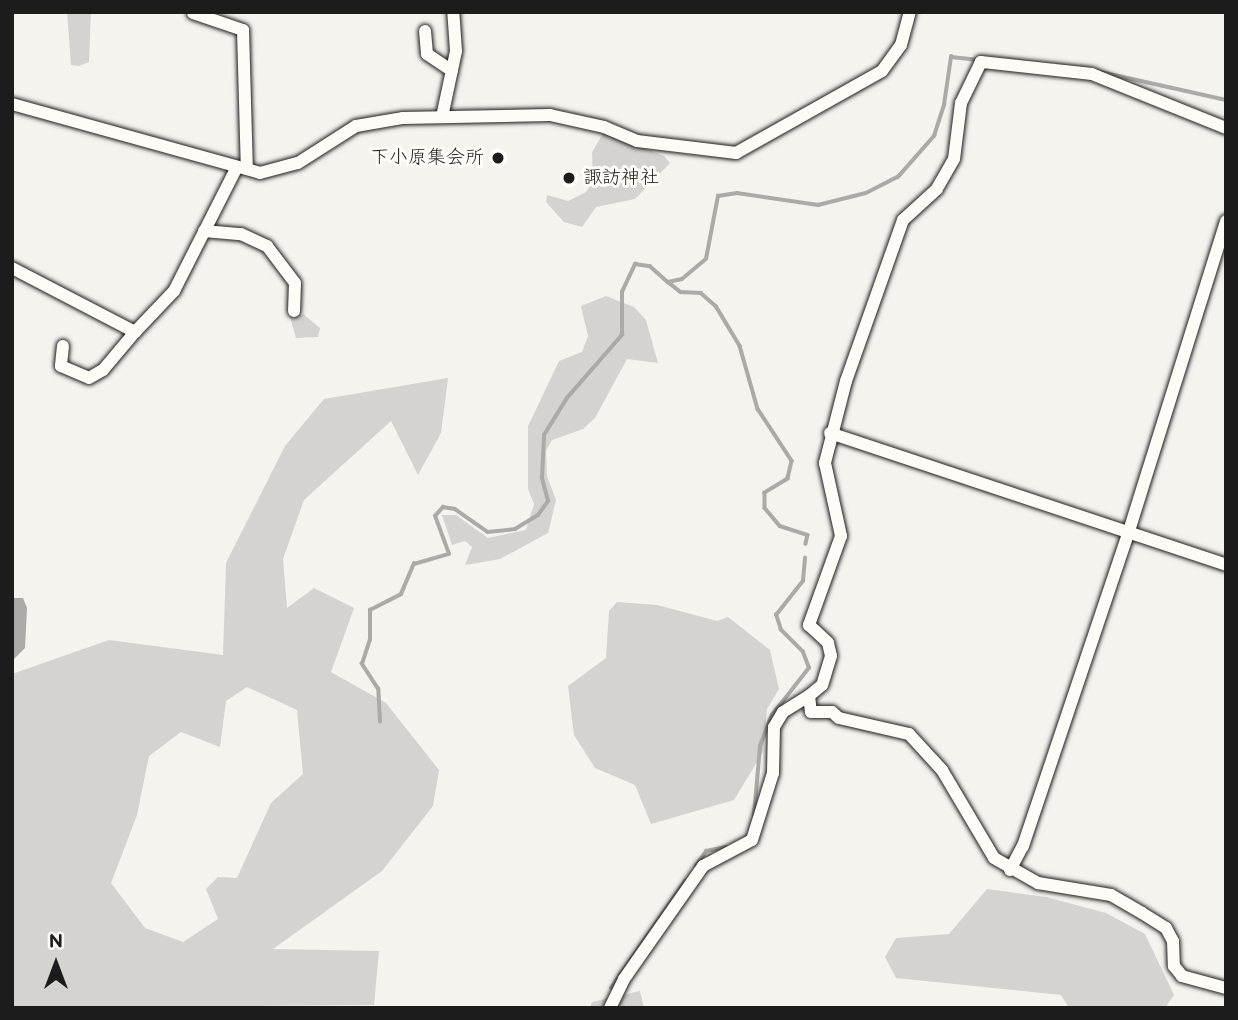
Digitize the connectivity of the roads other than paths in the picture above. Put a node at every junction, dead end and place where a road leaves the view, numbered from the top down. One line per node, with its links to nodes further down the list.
1 (453, 12): 5 (street)
2 (910, 12): 7 (street)
3 (193, 13): 9 (street)
4 (425, 31): 5 (street)
5 (452, 71): 7 (street)
6 (12, 104): 9 (street)
7 (442, 117): 9 (street)
8 (1226, 128): 16 (street)
9 (242, 168): 11 (street)
10 (1226, 221): 17 (street)
11 (204, 231): 13 (street); 14 (street)
12 (12, 268): 14 (street)
13 (294, 311)
14 (135, 332): 15 (street)
15 (63, 346)
16 (831, 433): 17 (street); 19 (street)
17 (1128, 534): 18 (street); 20 (street)
18 (1226, 565)
19 (809, 696): 20 (street); 22 (street)
20 (1010, 870): 21 (street)
21 (1226, 988)
22 (610, 1008)

